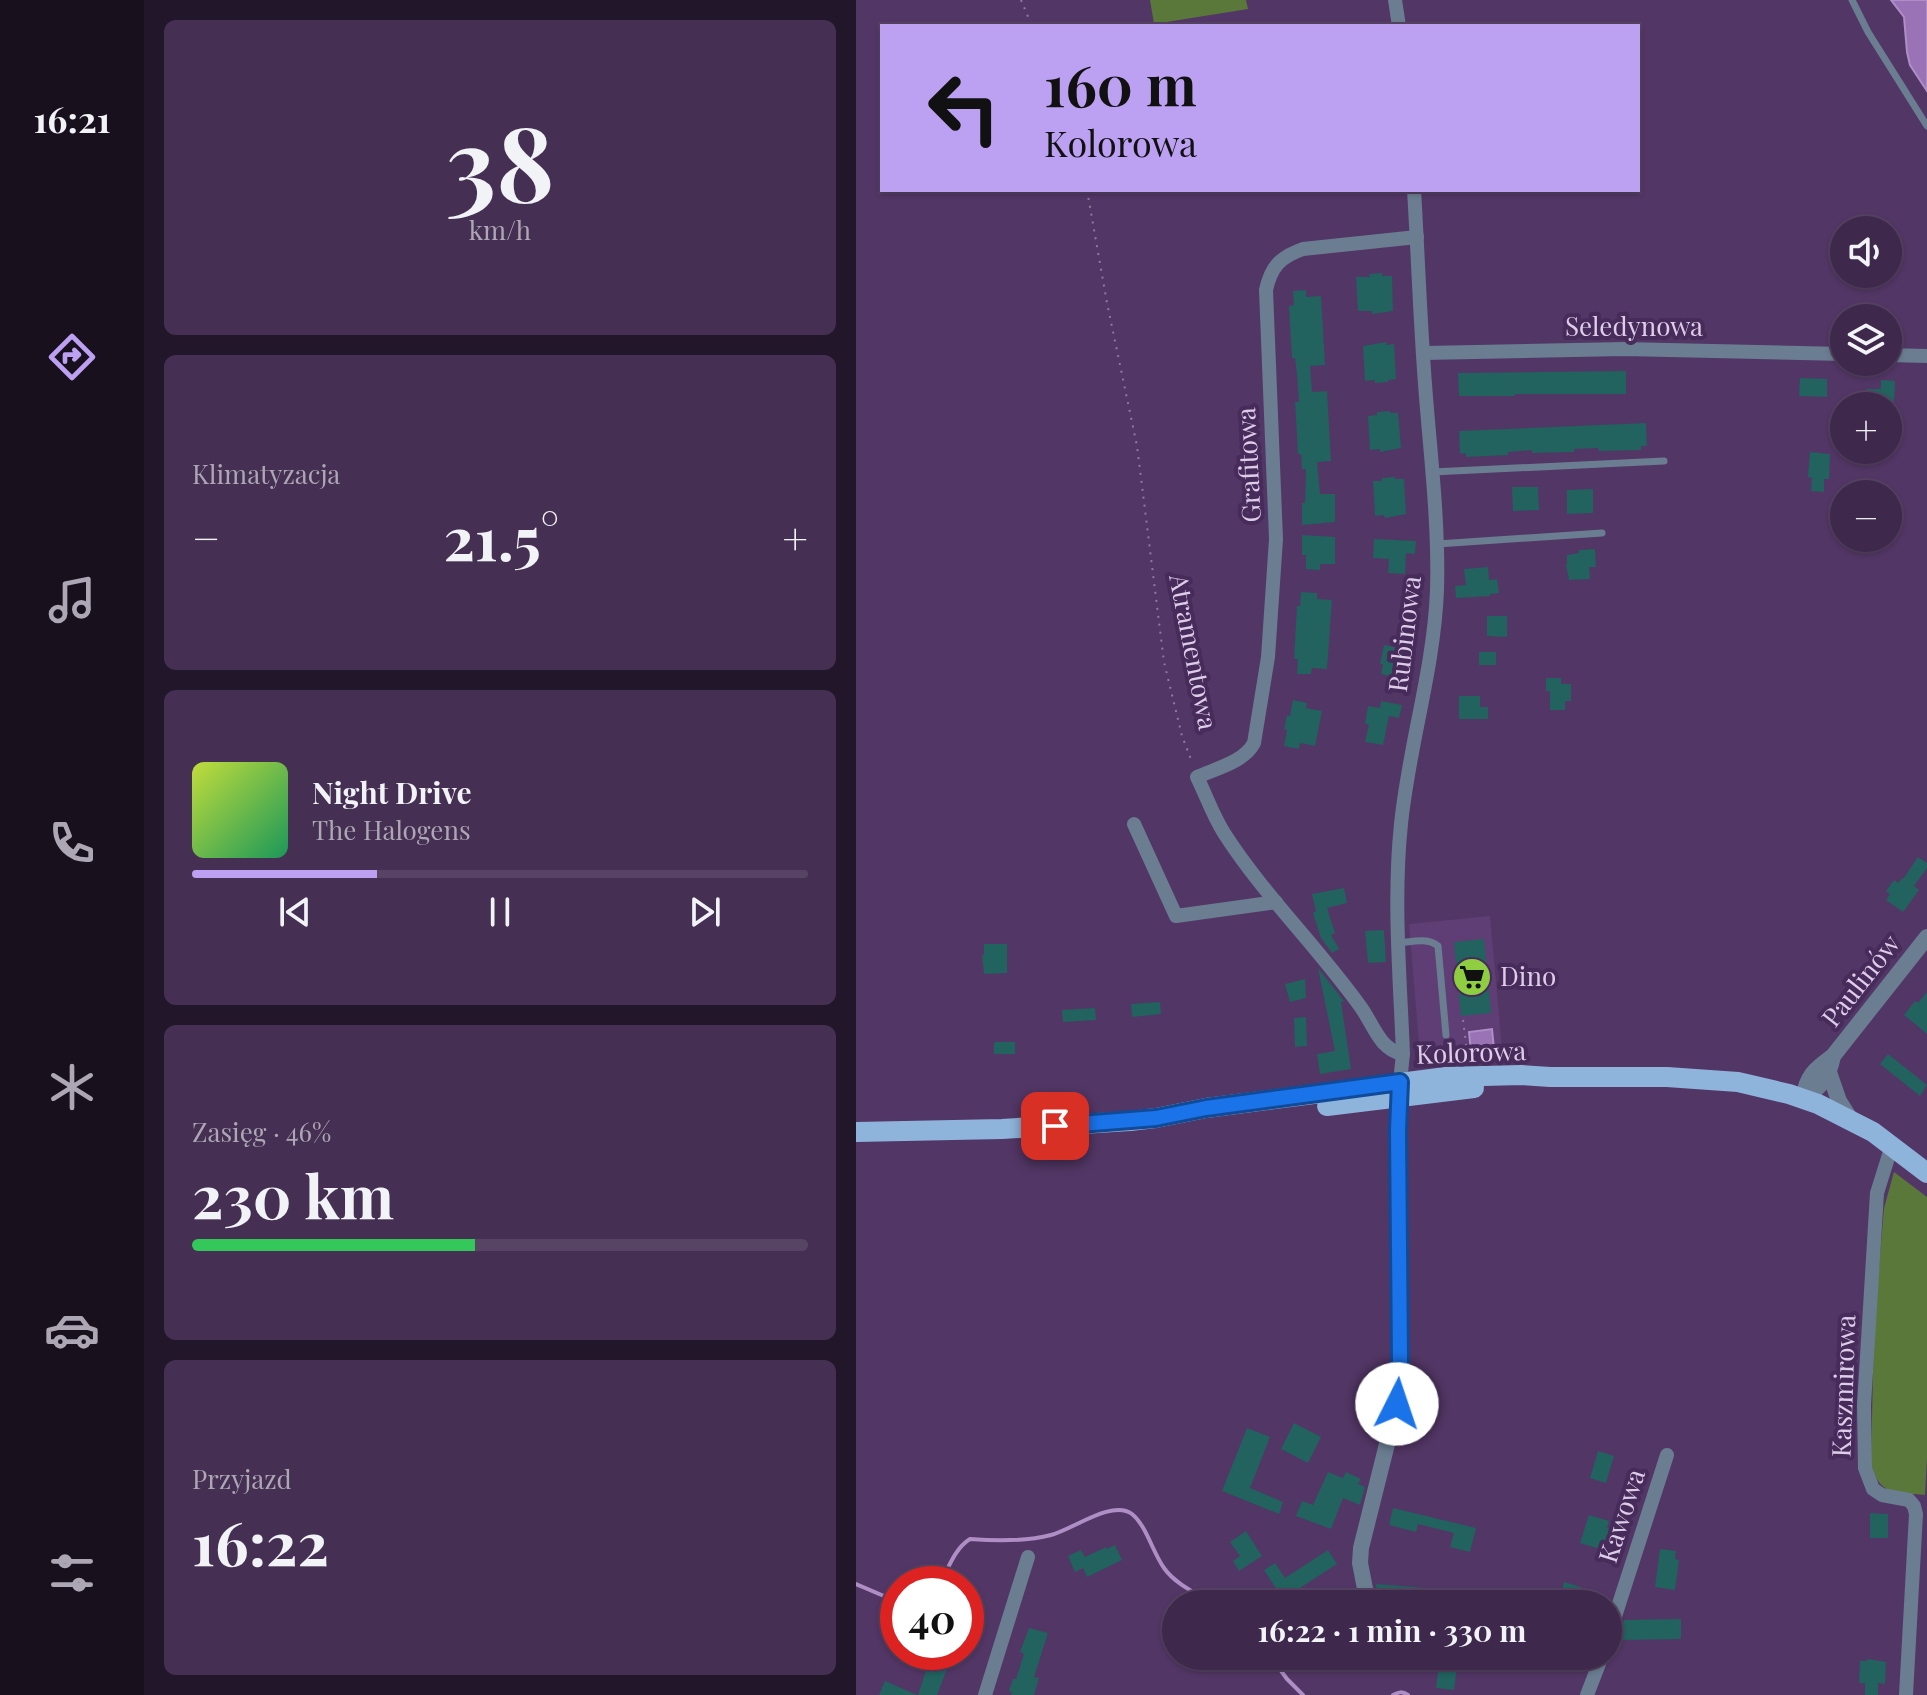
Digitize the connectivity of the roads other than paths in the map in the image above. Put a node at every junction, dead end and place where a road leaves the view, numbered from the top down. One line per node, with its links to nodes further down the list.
1 (1395, 0): 3 (street)
2 (1852, 0): 4 (lane)
3 (1399, 24)
4 (1927, 126)
5 (1414, 192): 6 (street, Rubinowa)
6 (1417, 237): 7 (street, Rubinowa); 16 (street, Grafitowa)
7 (1423, 353): 8 (street, Seledynowa); 12 (street, Rubinowa)
8 (1830, 354)
9 (1902, 355): 10 (street)
10 (1927, 356)
11 (1664, 461): 12 (lane)
12 (1432, 472): 14 (street, Rubinowa)
13 (1602, 533): 14 (lane)
14 (1437, 544): 18 (street, Rubinowa)
15 (1134, 824): 16 (street)
16 (1276, 902): 20 (street)
17 (1927, 937): 21 (street, Paulinów)
18 (1398, 943): 19 (lane); 20 (street, Rubinowa)
19 (1446, 1035)
20 (1403, 1054): 22 (street, Rubinowa)
21 (1831, 1064): 23 (street, Paulinów); 24 (street)
22 (1399, 1090): 23 (main road, Kolorowa); 25 (main road, Kolorowa); 30 (street)
23 (1803, 1100): 24 (main road, Kolorowa)
24 (1851, 1120): 26 (main road, Kolorowa)
25 (856, 1132)
26 (1892, 1145): 27 (main road, Kolorowa); 35 (street, Kaszmirowa)
27 (1927, 1173)
28 (1667, 1455): 31 (street, Kawowa)
29 (1028, 1557): 33 (street)
30 (1365, 1590)
31 (1622, 1595)
32 (1597, 1670): 34 (street)
33 (985, 1695)
34 (1587, 1695)
35 (1906, 1695)

